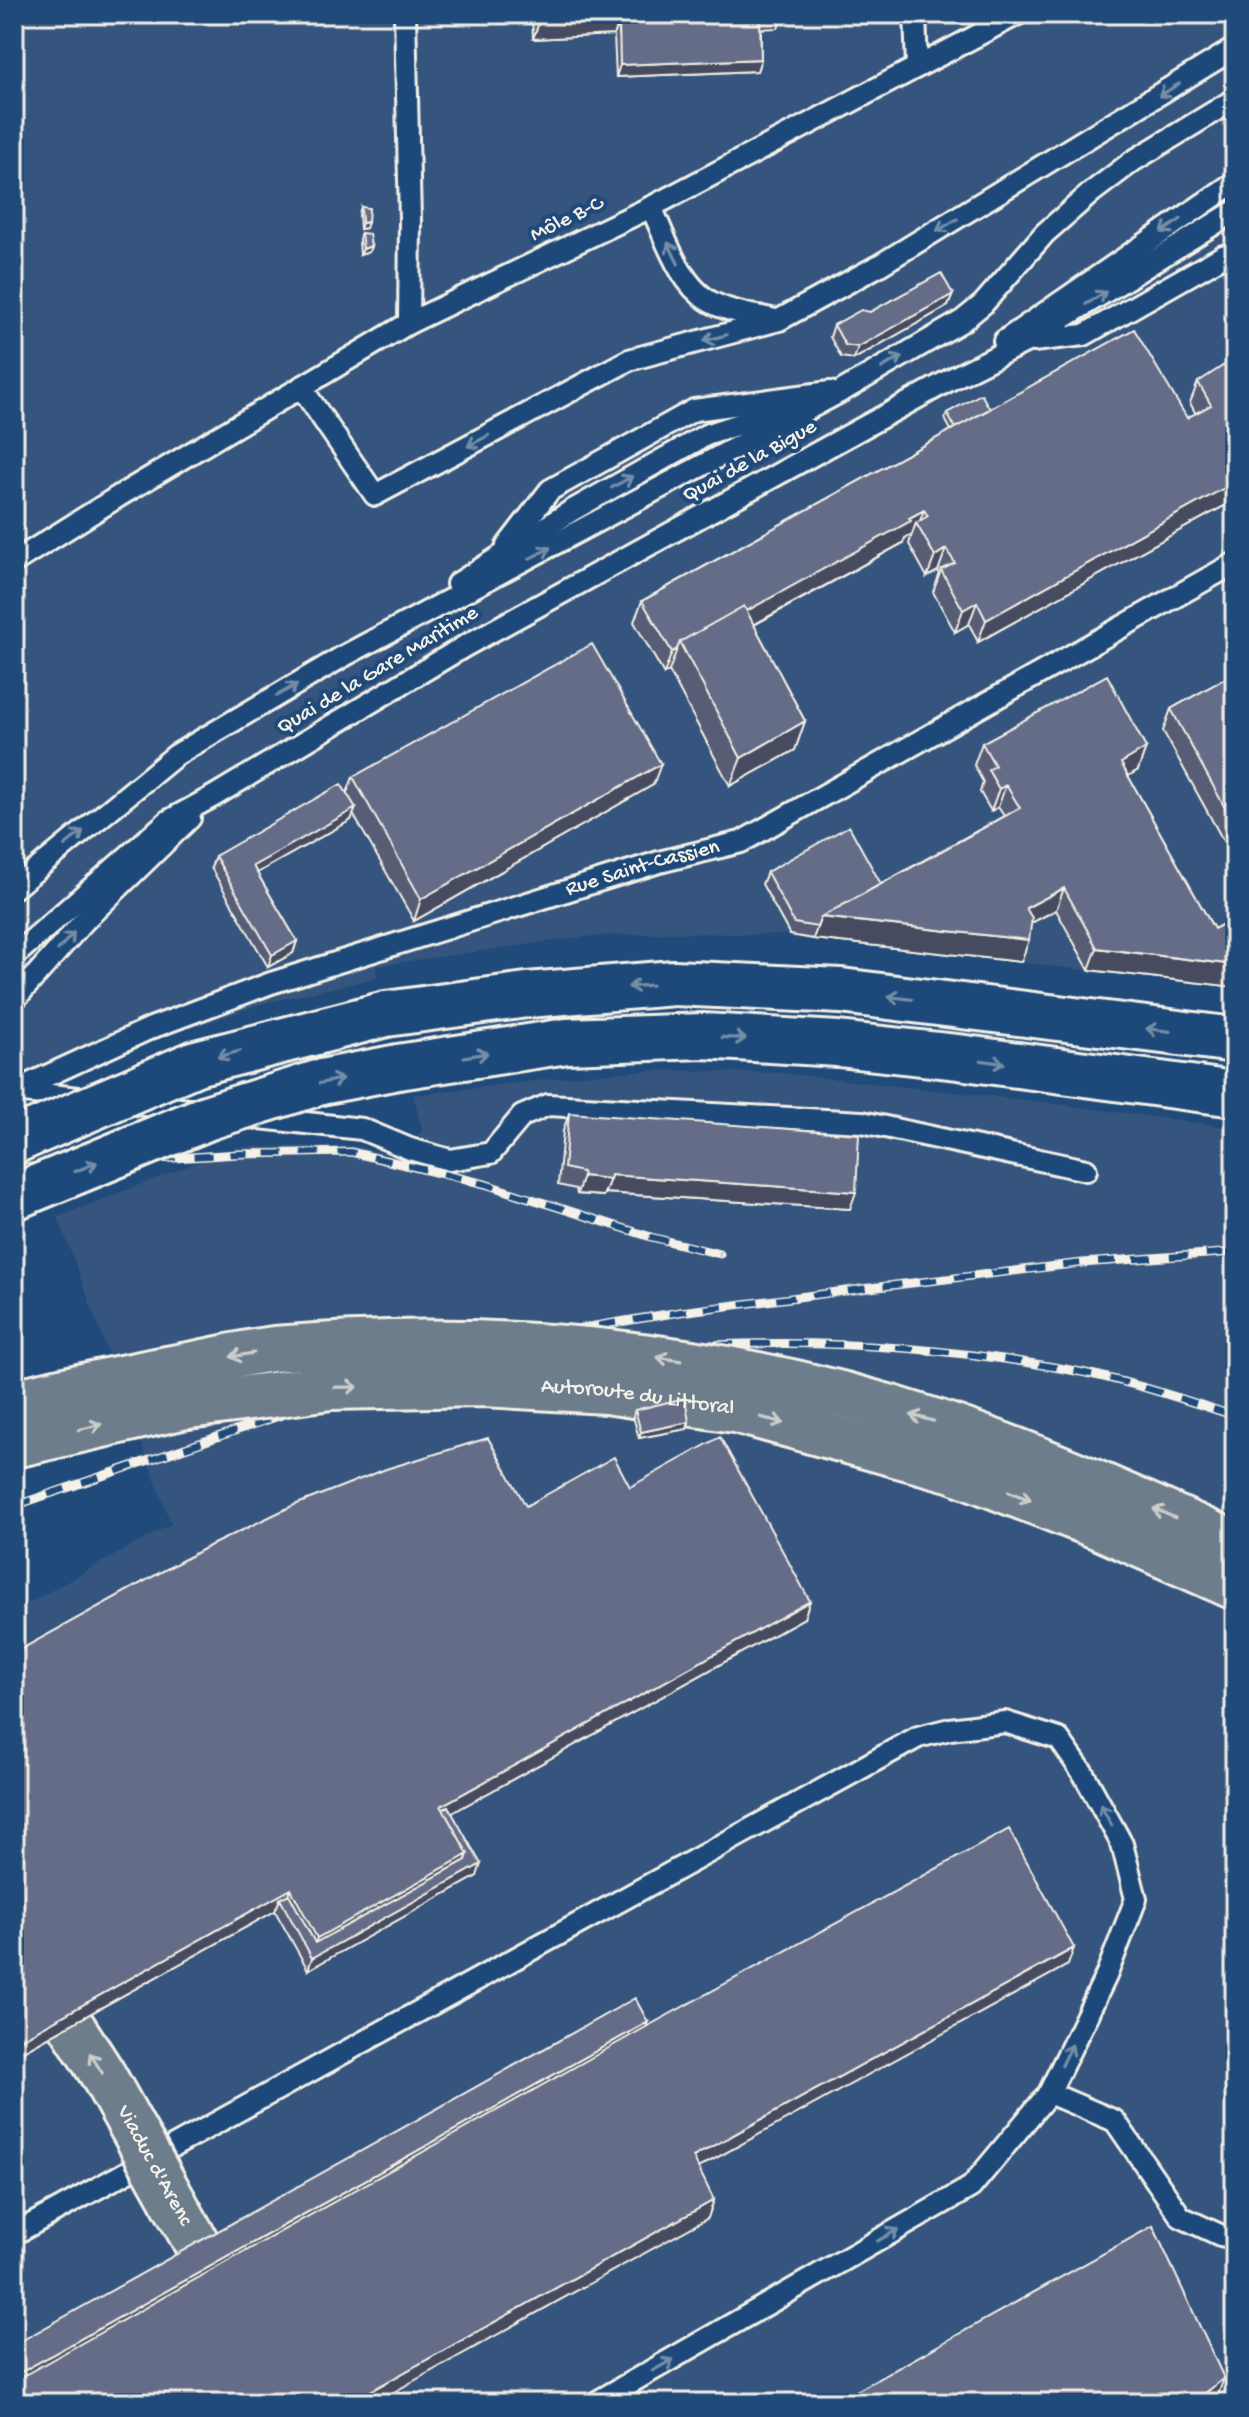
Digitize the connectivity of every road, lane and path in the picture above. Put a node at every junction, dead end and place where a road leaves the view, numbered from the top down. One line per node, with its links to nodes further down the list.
1 (405, 14): 12 (lane)
2 (915, 14): 5 (lane)
3 (1018, 14): 5 (lane, Môle B-C)
4 (1235, 48): 11 (lane, one-way to 11)
5 (917, 67): 8 (lane, Môle B-C)
6 (1235, 99): 16 (lane, one-way to 6)
7 (1235, 182): 14 (lane, Quai de la Bigue, one-way to 14)
8 (651, 207): 11 (lane, one-way to 8); 12 (lane, Môle B-C)
9 (1235, 211): 13 (lane, Quai de la Bigue, one-way to 9)
10 (1235, 253): 13 (lane)
11 (779, 320): 15 (lane, one-way to 15)
12 (409, 323): 15 (lane, Môle B-C)
13 (1025, 342): 14 (lane, Quai de la Bigue)
14 (955, 377): 20 (lane, Quai de la Bigue)
15 (301, 387): 18 (lane, Môle B-C)
16 (842, 391): 17 (lane, one-way to 16); 17 (lane); 21 (lane, one-way to 16)
17 (499, 557): 21 (lane)
18 (14, 562)
19 (1235, 563): 28 (lane, Rue Saint-Cassien)
20 (568, 589): 22 (lane, Quai de la Gare Maritime)
21 (342, 657): 23 (lane, one-way to 21)
22 (214, 796): 24 (lane, Quai de la Gare Maritime); 26 (lane, Quai de la Gare Maritime, one-way to 22)
23 (14, 888)
24 (21, 949): 25 (lane, Quai de la Gare Maritime)
25 (14, 966)
26 (14, 1000)
27 (1235, 1040): 30 (street, one-way to 30, bridge)
28 (14, 1091): 31 (lane)
29 (1235, 1094): 32 (street, one-way to 29, bridge)
30 (14, 1141)
31 (1086, 1170)
32 (14, 1197)
33 (14, 1402): 35 (highway, Autoroute du Littoral, one-way to 33, bridge)
34 (14, 1445): 36 (highway, Autoroute du Littoral, one-way to 36, bridge)
35 (1235, 1544)
36 (1235, 1587)
37 (14, 1935): 41 (highway, Viaduc d'Arenc, one-way to 37, bridge)
38 (1049, 2093): 39 (lane, one-way to 39); 40 (lane); 42 (lane, one-way to 38)
39 (14, 2234)
40 (1235, 2238)
41 (279, 2403)
42 (595, 2403)

